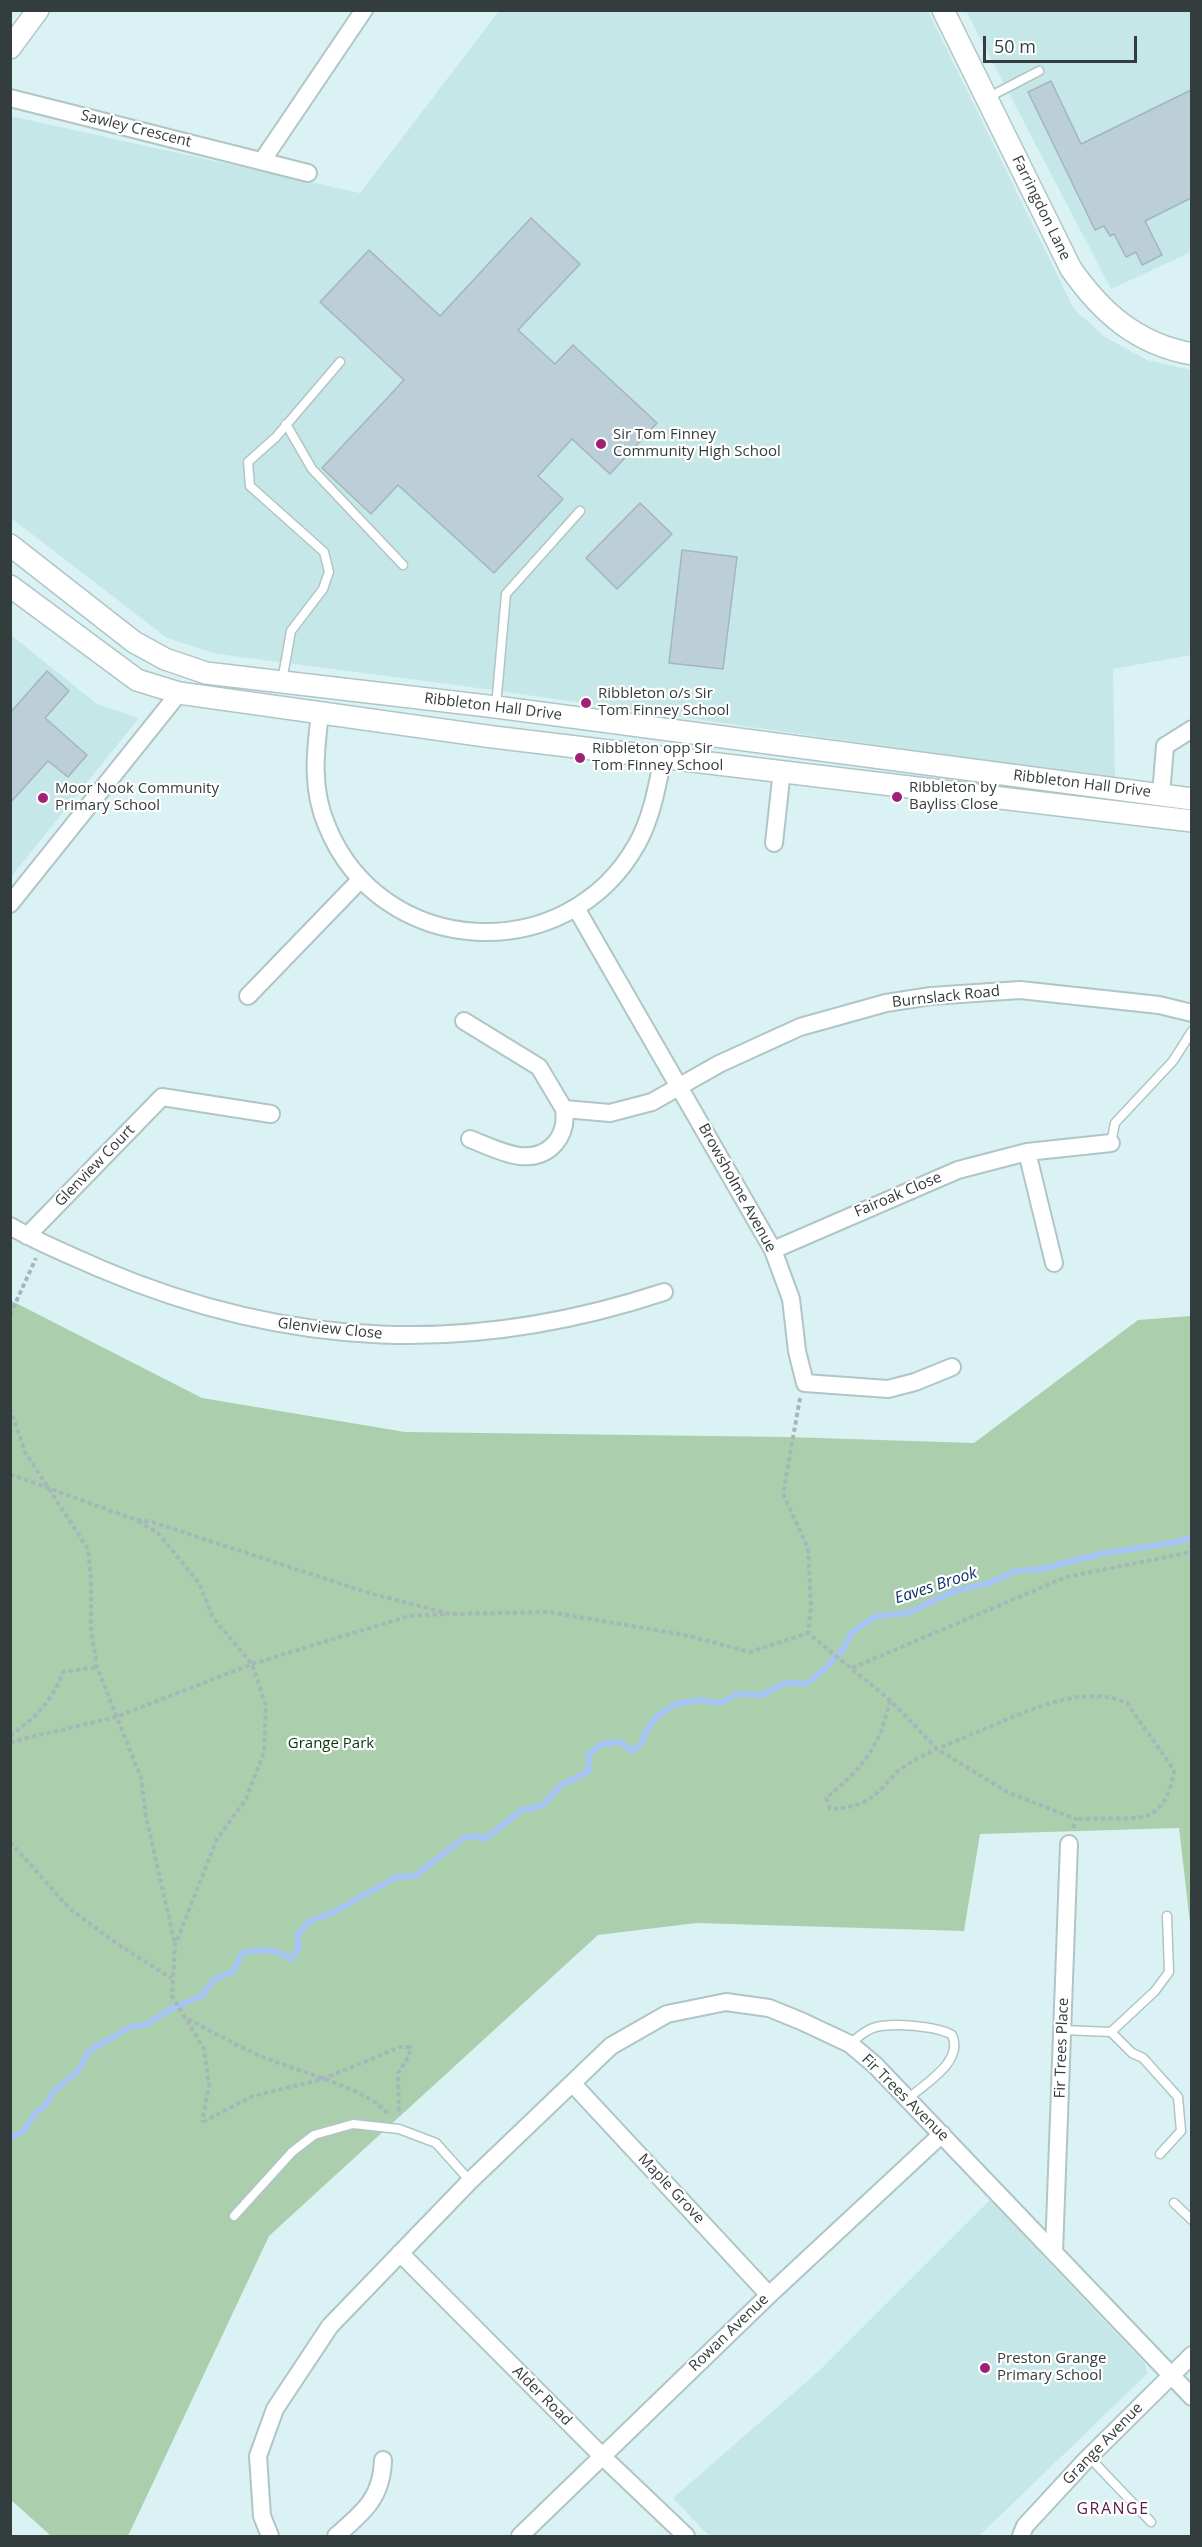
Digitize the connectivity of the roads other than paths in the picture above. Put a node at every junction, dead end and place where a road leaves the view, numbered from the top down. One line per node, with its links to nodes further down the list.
1 (38, 10): 4 (street)
2 (364, 10): 8 (street)
3 (943, 10): 7 (street, Farringdon Lane)
4 (10, 48)
5 (1039, 71): 7 (lane)
6 (10, 98): 8 (street, Sawley Crescent)
7 (987, 98): 10 (street, Farringdon Lane)
8 (261, 161): 9 (street, Sawley Crescent)
9 (308, 173)
10 (1191, 354)
11 (340, 362): 12 (lane)
12 (286, 424): 15 (lane); 18 (lane)
13 (580, 511): 21 (lane)
14 (10, 545): 17 (street, Ribbleton Hall Drive)
15 (403, 565)
16 (10, 586): 20 (street, Ribbleton Hall Drive)
17 (185, 666): 18 (street, Ribbleton Hall Drive); 20 (street)
18 (282, 682): 19 (street, Ribbleton Hall Drive)
19 (321, 688): 21 (street, Ribbleton Hall Drive); 22 (street)
20 (179, 693): 22 (street, Ribbleton Hall Drive); 35 (street)
21 (496, 707): 23 (street, Ribbleton Hall Drive); 25 (street)
22 (320, 714): 25 (street, Ribbleton Hall Drive); 34 (street)
23 (666, 729): 26 (street); 28 (street, Ribbleton Hall Drive)
24 (1191, 729): 29 (street)
25 (493, 736): 26 (street, Ribbleton Hall Drive)
26 (663, 757): 27 (street, Ribbleton Hall Drive); 36 (street)
27 (782, 770): 31 (street, Ribbleton Hall Drive); 33 (street)
28 (1119, 789): 29 (street, Ribbleton Hall Drive); 31 (street)
29 (1161, 795): 30 (street, Ribbleton Hall Drive)
30 (1191, 799)
31 (1116, 812): 32 (street, Ribbleton Hall Drive)
32 (1191, 821)
33 (774, 843)
34 (361, 879): 36 (street); 37 (street)
35 (10, 904)
36 (576, 908): 41 (street, Browsholme Avenue)
37 (248, 996)
38 (1191, 1013): 41 (street, Burnslack Road)
39 (464, 1021): 42 (street)
40 (1191, 1031): 45 (lane)
41 (680, 1086): 42 (street, Burnslack Road); 49 (street, Browsholme Avenue)
42 (564, 1109): 44 (street)
43 (271, 1114): 48 (street, Glenview Court)
44 (470, 1139)
45 (1111, 1143): 46 (street, Fairoak Close)
46 (1027, 1152): 49 (street, Fairoak Close); 50 (street)
47 (10, 1226): 48 (street, Glenview Close)
48 (27, 1236): 51 (street, Glenview Close)
49 (773, 1250): 52 (street, Browsholme Avenue)
50 (1054, 1263)
51 (664, 1292)
52 (952, 1367)
53 (1069, 1844): 55 (street, Fir Trees Place)
54 (1167, 1916): 56 (lane)
55 (1063, 2030): 56 (lane); 66 (street, Fir Trees Place)
56 (1111, 2032): 61 (lane)
57 (850, 2044): 58 (street, Fir Trees Avenue); 59 (street, Fir Trees Avenue); 59 (lane)
58 (573, 2084): 62 (street, Fir Trees Avenue); 68 (street, Maple Grove)
59 (908, 2098): 60 (street, Fir Trees Avenue)
60 (942, 2134): 66 (street, Fir Trees Avenue); 68 (street, Rowan Avenue)
61 (1160, 2154)
62 (470, 2181): 64 (lane); 67 (street, Fir Trees Avenue)
63 (1174, 2203): 65 (lane)
64 (234, 2216)
65 (1191, 2220)
66 (1054, 2252): 70 (street, Fir Trees Avenue)
67 (400, 2253): 72 (street, Alder Road); 76 (street, Fir Trees Avenue)
68 (769, 2295): 72 (street, Rowan Avenue)
69 (1191, 2355): 70 (street, Grange Avenue)
70 (1172, 2374): 71 (street, Fir Trees Avenue); 73 (street, Grange Avenue)
71 (1191, 2397)
72 (603, 2457): 78 (street, Rowan Avenue); 79 (street, Alder Road)
73 (1089, 2457): 75 (lane); 80 (street, Grange Avenue)
74 (383, 2460): 77 (street)
75 (1151, 2522)
76 (270, 2536)
77 (336, 2536)
78 (520, 2536)
79 (686, 2536)
80 (1021, 2536)

